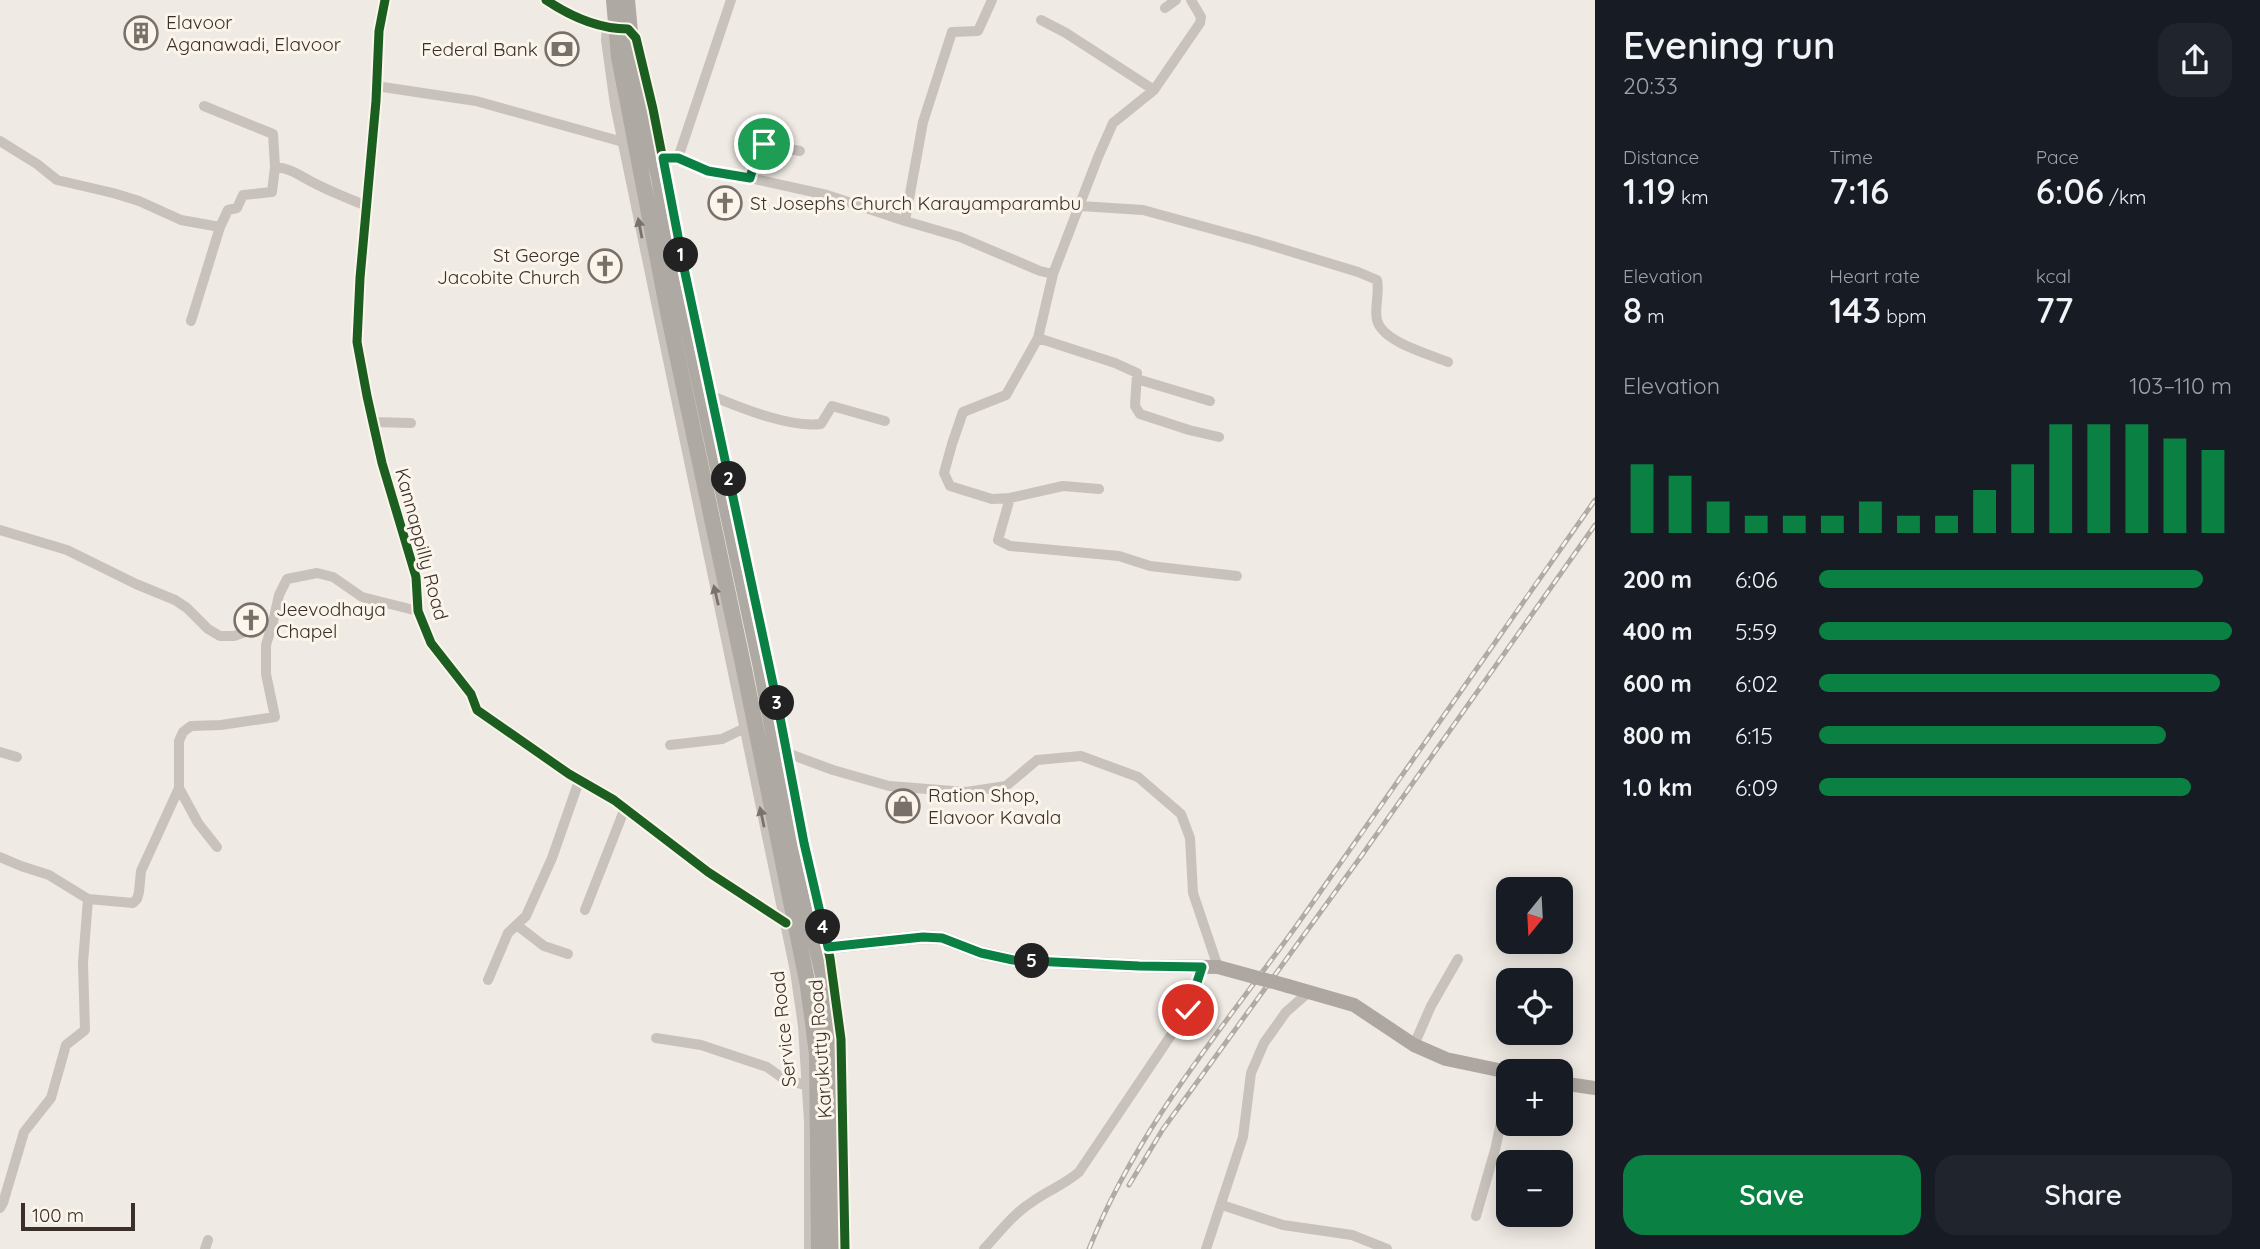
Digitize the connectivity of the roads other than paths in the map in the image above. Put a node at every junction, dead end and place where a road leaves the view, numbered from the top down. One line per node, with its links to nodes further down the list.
1 (384, 0): 13 (street, Kannappilly Road)
2 (546, 0): 9 (street)
3 (614, 0): 12 (highway)
4 (627, 0): 12 (highway)
5 (731, 0): 20 (street)
6 (992, 0): 25 (street)
7 (1176, 0): 10 (street)
8 (1191, 0): 14 (street)
9 (560, 5): 12 (street)
10 (1165, 8)
11 (1041, 20): 14 (street)
12 (617, 28): 17 (street, Service Road); 19 (street, Karukutty Road); 57 (highway); 58 (highway)
13 (376, 86): 17 (street); 23 (street, Kannappilly Road)
14 (1154, 90): 24 (street)
15 (204, 106): 21 (street)
16 (0, 141): 26 (street)
17 (623, 142): 44 (street, Service Road, one-way to 17)
18 (800, 151): 22 (street)
19 (663, 158): 20 (street); 32 (street, Karukutty Road)
20 (678, 158): 22 (street)
21 (275, 167): 23 (street); 26 (street)
22 (750, 178): 25 (street)
23 (367, 206): 35 (street, Kannappilly Road)
24 (1080, 206): 27 (street); 30 (street)
25 (905, 221): 27 (street)
26 (220, 227): 28 (street)
27 (1053, 274): 29 (street)
28 (191, 321)
29 (1038, 338): 31 (street); 39 (street)
30 (1448, 362)
31 (1137, 379): 33 (street); 37 (street)
32 (712, 396): 34 (street); 47 (street, Karukutty Road)
33 (1210, 401)
34 (885, 421)
35 (373, 422): 36 (street); 42 (street, Kannappilly Road)
36 (411, 423)
37 (1219, 437)
38 (1099, 489): 39 (street)
39 (1010, 498): 41 (street)
40 (0, 530): 43 (street)
41 (1237, 576)
42 (418, 611): 43 (street); 49 (street, Kannappilly Road)
43 (273, 622): 50 (street)
44 (745, 728): 45 (street); 57 (street, Service Road, one-way to 44)
45 (670, 745)
46 (0, 752): 48 (street)
47 (787, 753): 58 (street, Karukutty Road); 62 (street)
48 (17, 757)
49 (579, 781): 51 (street, Kannappilly Road); 56 (street)
50 (179, 788): 52 (street); 54 (street)
51 (625, 808): 55 (street); 57 (street, Kannappilly Road)
52 (217, 847)
53 (0, 857): 54 (street)
54 (88, 899): 73 (street)
55 (585, 911)
56 (518, 926): 59 (street); 63 (street)
57 (792, 926): 69 (street, Service Road); 76 (highway)
58 (822, 947): 61 (main road); 77 (highway); 78 (street, Karukutty Road)
59 (568, 954)
60 (1458, 959): 66 (street)
61 (1202, 967): 62 (main road); 79 (street)
62 (1218, 967): 64 (main road, bridge)
63 (488, 980)
64 (1309, 992): 66 (main road); 72 (street)
65 (656, 1038): 69 (street)
66 (1414, 1045): 67 (main road)
67 (1496, 1069)
68 (1573, 1085): 70 (main road)
69 (807, 1086): 75 (street, Service Road)
70 (1595, 1088)
71 (1498, 1136): 74 (street)
72 (1222, 1205): 80 (street); 81 (street)
73 (0, 1208)
74 (1476, 1216)
75 (809, 1249)
76 (819, 1249)
77 (834, 1249)
78 (845, 1249)
79 (984, 1249)
80 (1206, 1249)
81 (1388, 1249)

